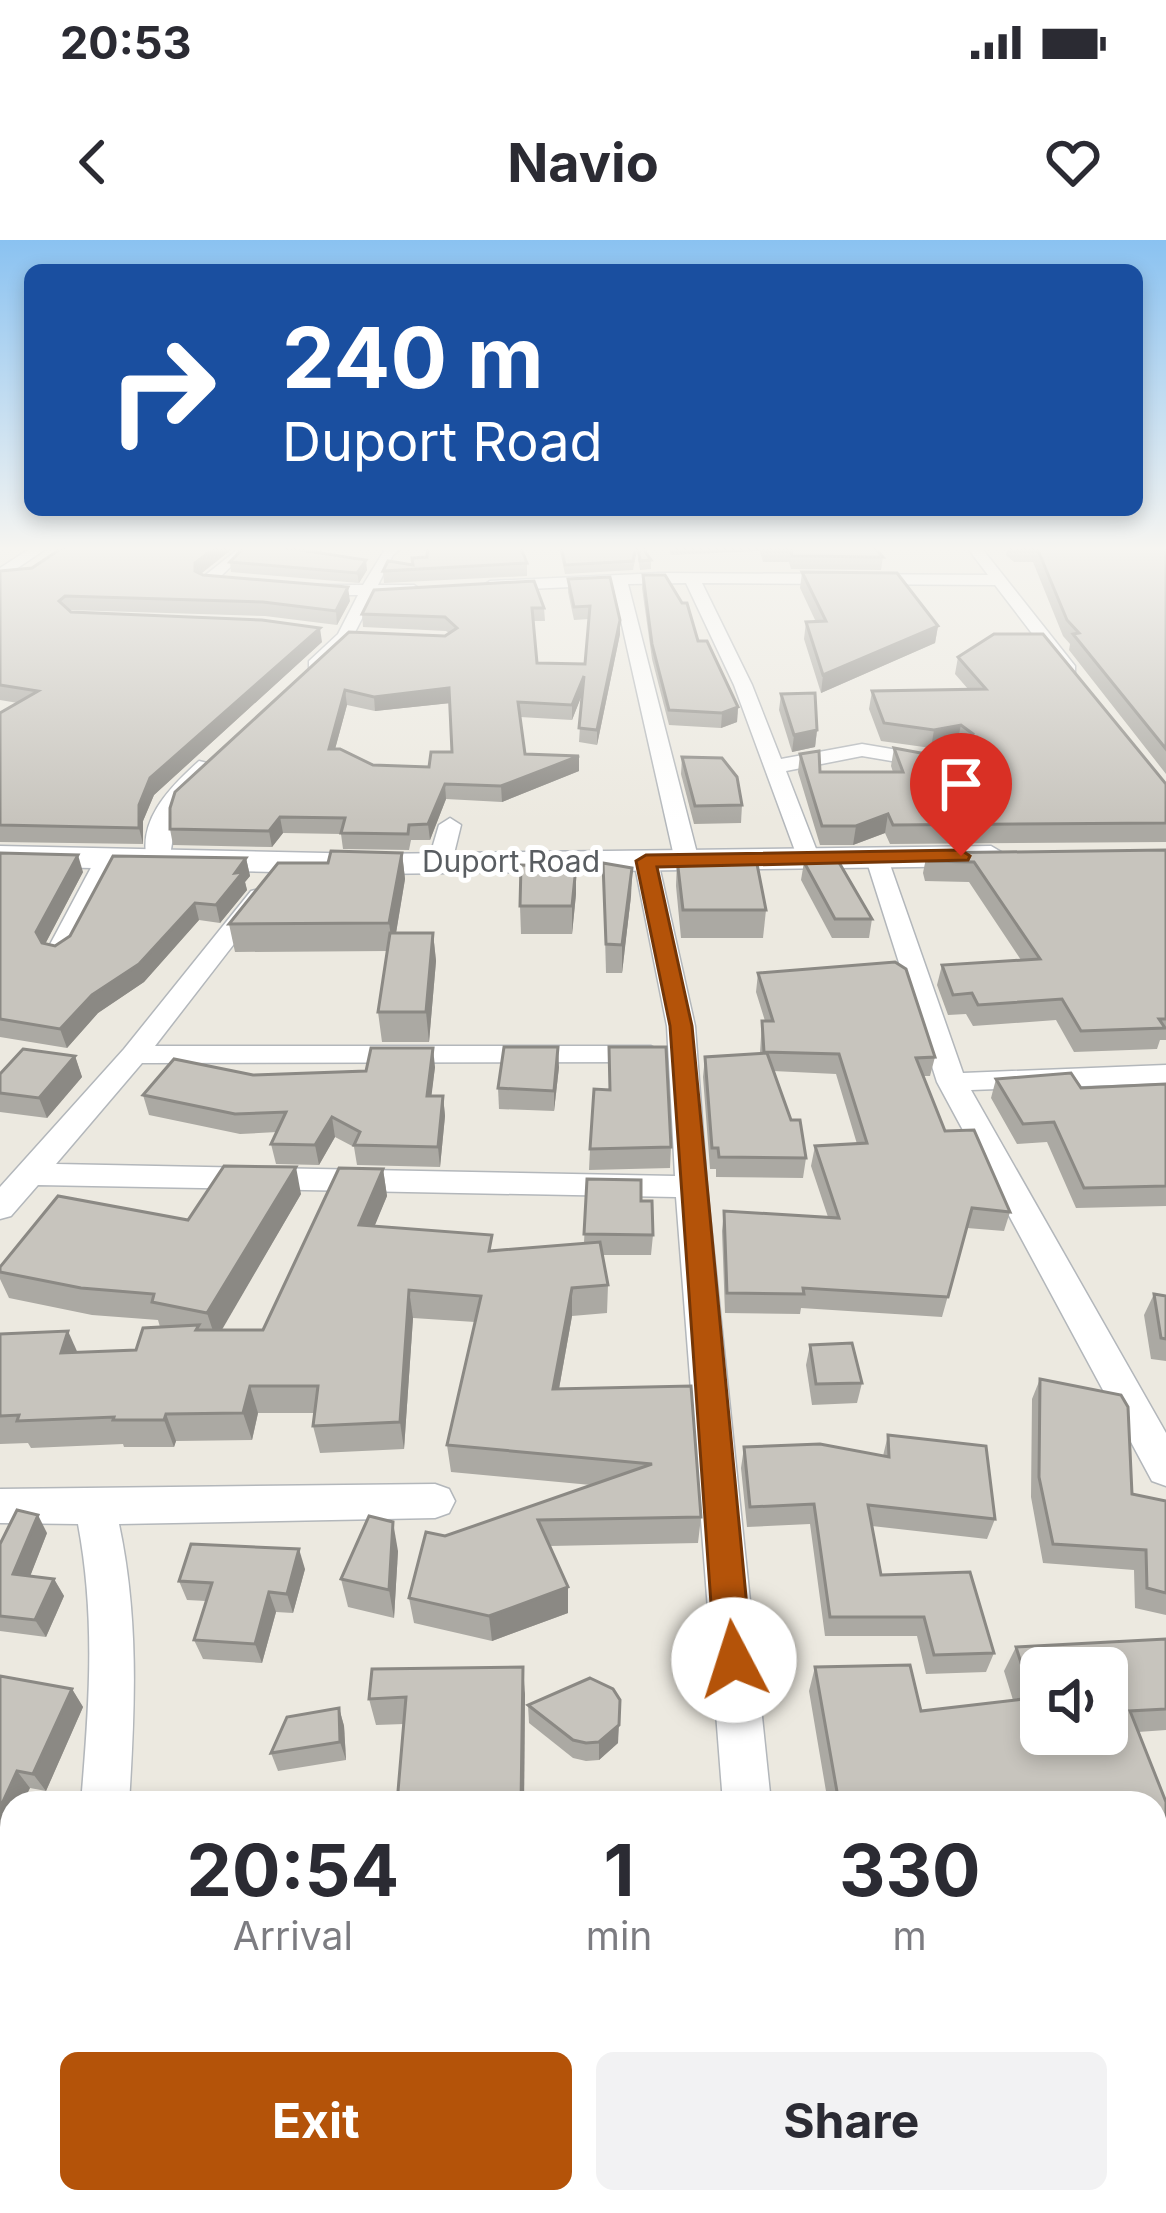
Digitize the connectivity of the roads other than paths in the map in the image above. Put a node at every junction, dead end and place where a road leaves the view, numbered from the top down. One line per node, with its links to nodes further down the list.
1 (342, 638): 5 (street)
2 (633, 638): 16 (street)
3 (719, 638): 9 (street)
4 (1044, 638): 6 (street)
5 (296, 682)
6 (1080, 684)
7 (955, 753): 9 (street)
8 (214, 757): 18 (street)
9 (776, 766): 14 (street)
10 (450, 825): 20 (street)
11 (0, 856): 17 (street, Duport Road)
12 (876, 856): 13 (street, Duport Road); 14 (street, Duport Road); 25 (street)
13 (1025, 856)
14 (809, 859): 16 (street, Duport Road)
15 (646, 861): 16 (street, Duport Road); 20 (street, Duport Road); 22 (street)
16 (687, 861)
17 (106, 862): 18 (street, Duport Road); 21 (street)
18 (157, 862): 19 (street, Duport Road)
19 (286, 862): 20 (street, Duport Road); 23 (street)
20 (440, 862)
21 (59, 952)
22 (683, 1054): 23 (street); 27 (street)
23 (134, 1055): 26 (street)
24 (1166, 1074): 25 (street)
25 (952, 1082): 29 (street)
26 (31, 1174): 27 (street); 28 (street)
27 (691, 1187): 35 (street)
28 (0, 1208)
29 (1151, 1412): 30 (street)
30 (1166, 1469)
31 (435, 1501): 33 (street)
32 (0, 1506): 33 (street)
33 (95, 1507): 34 (street)
34 (106, 1791)
35 (746, 1791)

